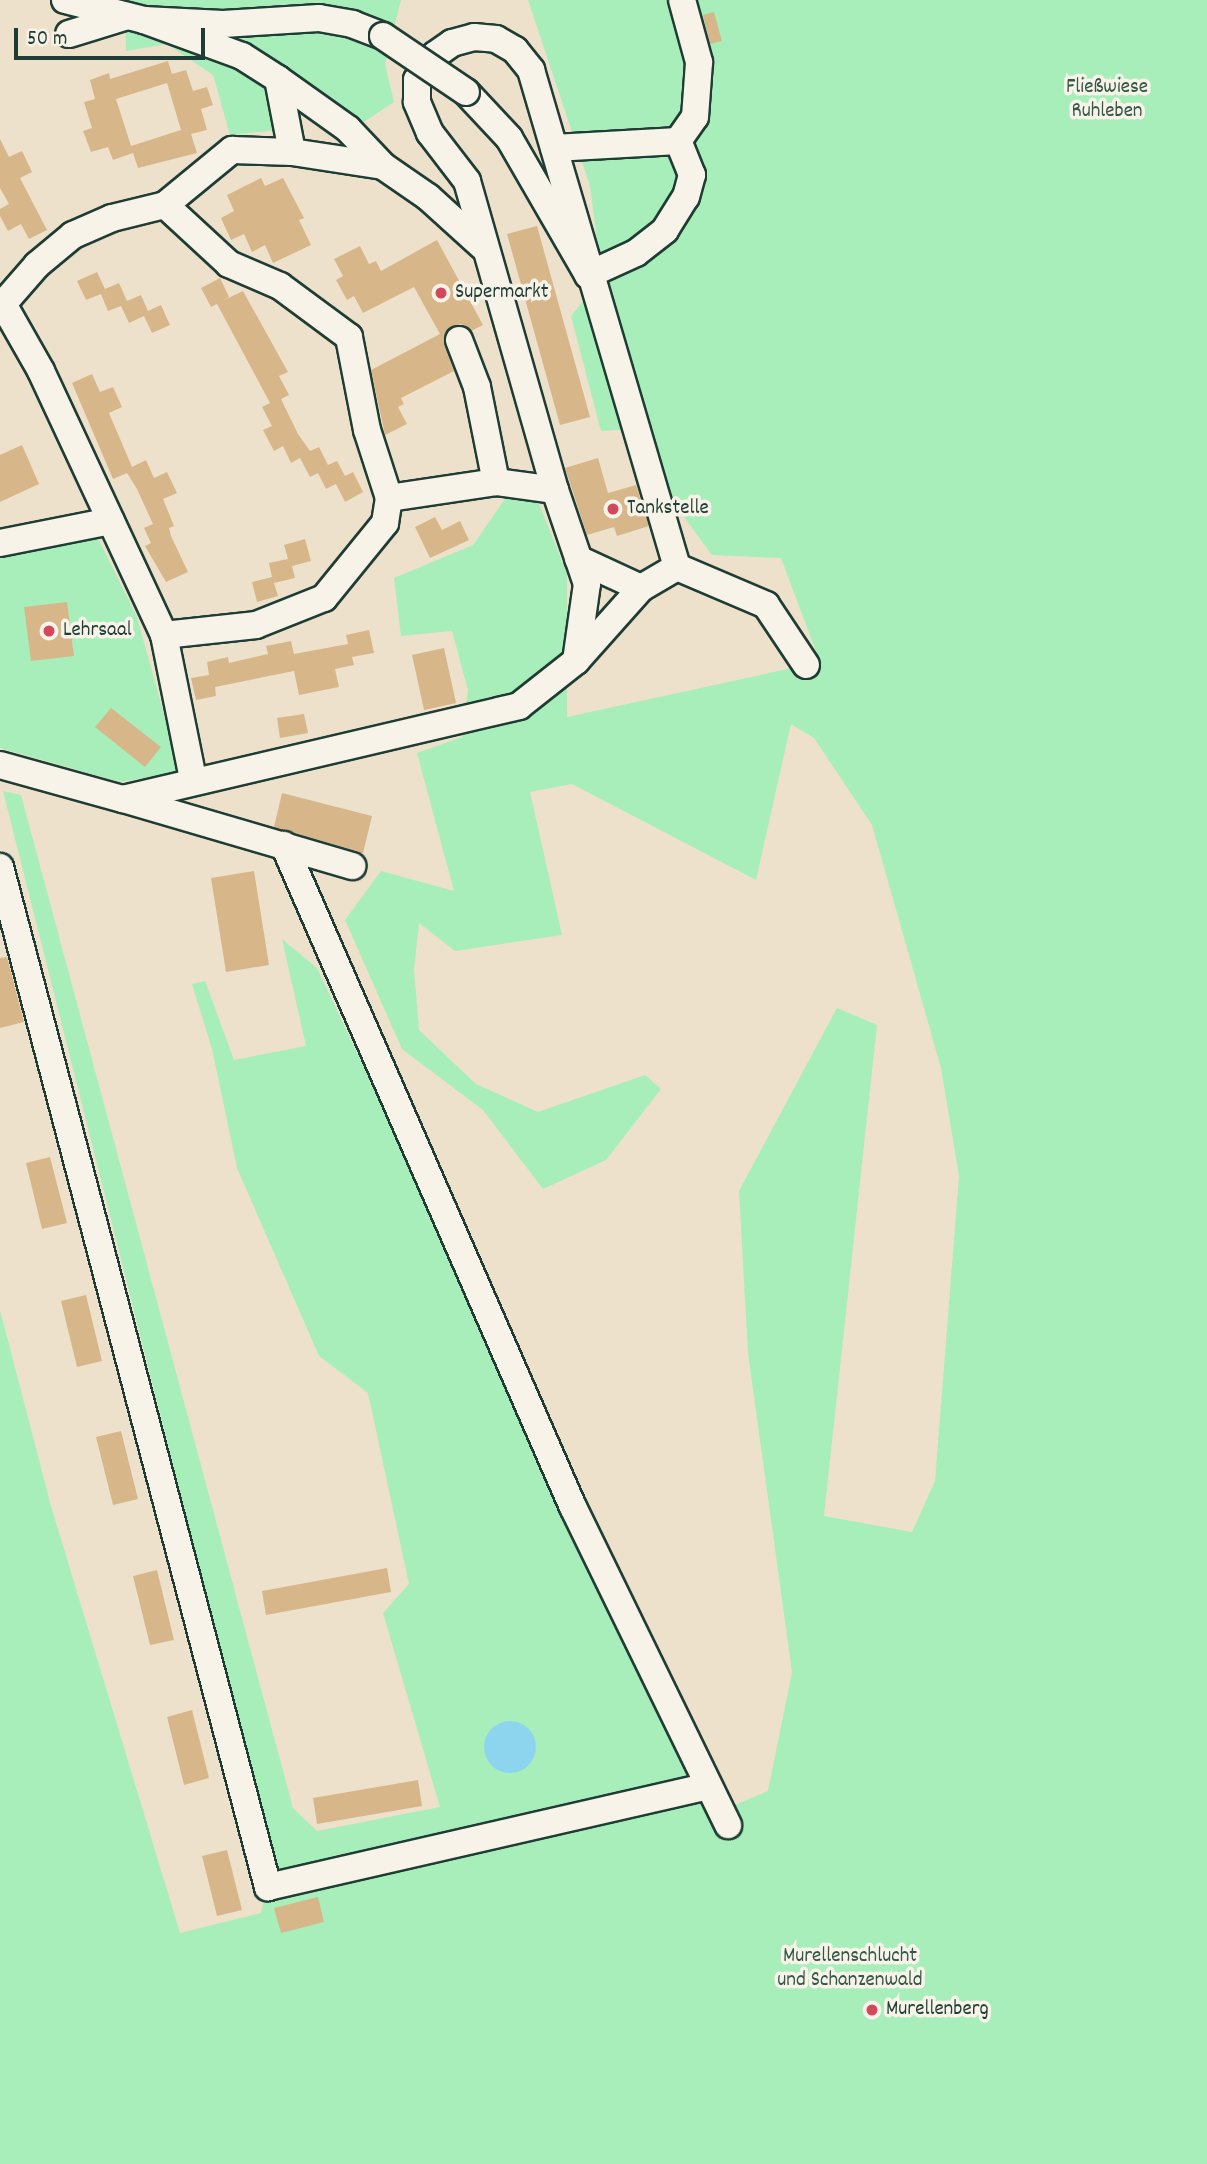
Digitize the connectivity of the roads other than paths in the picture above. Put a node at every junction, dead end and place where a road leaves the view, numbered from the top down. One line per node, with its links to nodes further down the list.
1 (65, 0): 3 (lane)
2 (682, 0): 6 (lane)
3 (136, 18): 4 (lane); 5 (lane); 12 (lane, bridge)
4 (69, 34)
5 (278, 79): 8 (lane); 9 (lane)
6 (678, 141): 7 (lane); 12 (lane)
7 (554, 148): 11 (lane); 12 (lane)
8 (292, 152): 9 (lane); 10 (lane)
9 (383, 166): 11 (lane)
10 (165, 205): 13 (lane); 17 (lane)
11 (482, 246): 16 (lane)
12 (588, 275): 21 (lane)
13 (1, 306): 18 (lane)
14 (459, 340): 15 (lane)
15 (496, 482): 16 (lane); 17 (lane)
16 (555, 490): 20 (lane)
17 (389, 498): 23 (lane)
18 (111, 521): 19 (lane); 23 (lane)
19 (0, 543)
20 (578, 559): 22 (lane); 24 (lane)
21 (677, 567): 22 (lane); 25 (lane)
22 (641, 587): 24 (lane)
23 (164, 635): 27 (lane)
24 (576, 661): 27 (lane)
25 (806, 665)
26 (0, 765): 28 (lane)
27 (192, 779): 28 (lane)
28 (123, 799): 29 (lane)
29 (284, 845): 31 (lane); 32 (lane)
30 (0, 866): 32 (lane)
31 (352, 866)
32 (708, 1786): 33 (lane)
33 (728, 1825)

